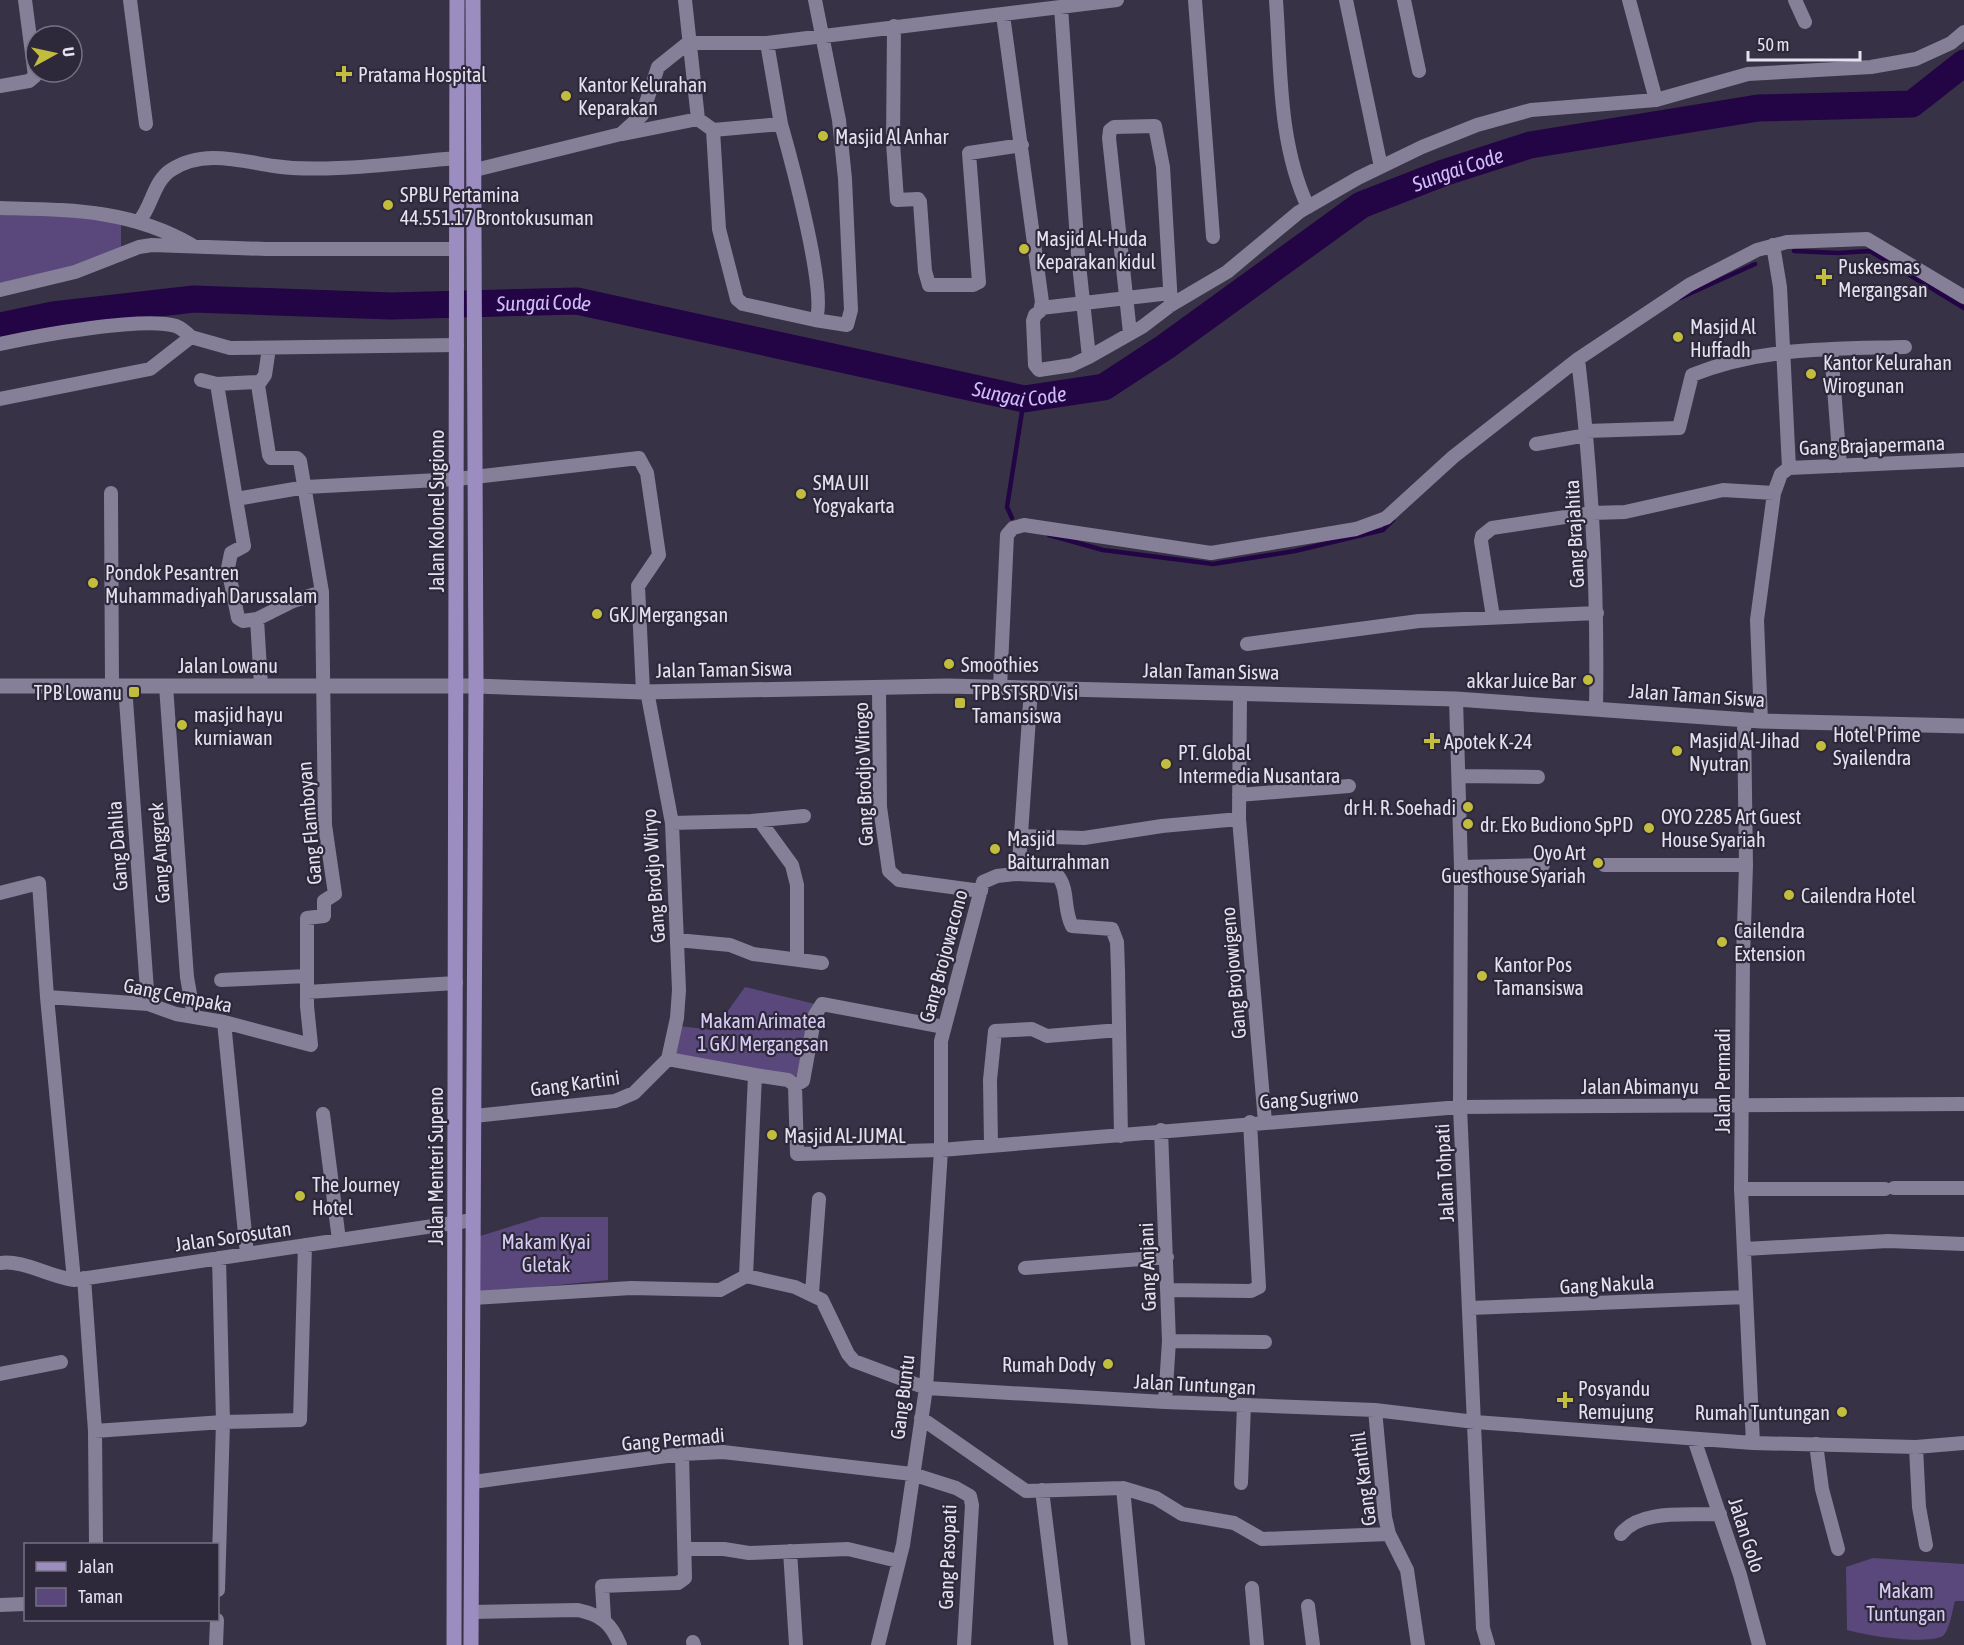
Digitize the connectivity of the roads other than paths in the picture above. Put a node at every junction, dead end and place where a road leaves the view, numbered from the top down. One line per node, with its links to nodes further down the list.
1 (25, 0): 23 (street)
2 (130, 0): 26 (street)
3 (457, 0): 32 (main road)
4 (473, 0): 30 (main road)
5 (685, 0): 20 (street)
6 (815, 0): 19 (street)
7 (1117, 0): 14 (street)
8 (1195, 0): 38 (street)
9 (1276, 0): 35 (street)
10 (1346, 0): 33 (street)
11 (1404, 0): 22 (street)
12 (1629, 0): 24 (street)
13 (1796, 0): 16 (street)
14 (1061, 7): 15 (street); 46 (street)
15 (1003, 15): 17 (street); 31 (street)
16 (1805, 22)
17 (894, 26): 19 (street); 31 (street)
18 (1964, 32): 24 (street)
19 (821, 36): 21 (street); 48 (street)
20 (688, 43): 21 (street); 25 (street); 29 (street)
21 (766, 43): 27 (street)
22 (1419, 70)
23 (0, 86)
24 (1656, 100): 33 (street)
25 (698, 119): 28 (street); 29 (street)
26 (146, 124)
27 (781, 124): 28 (street); 48 (street)
28 (713, 129): 48 (street)
29 (621, 134): 34 (street)
30 (473, 145): 32 (main road); 34 (main road)
31 (1022, 145): 47 (street)
32 (457, 152): 37 (street); 41 (main road)
33 (1381, 167): 35 (street)
34 (475, 170): 68 (main road, Jalan Kolonel Sugiono)
35 (1308, 207): 45 (street)
36 (0, 208): 37 (street)
37 (140, 220): 40 (street)
38 (1214, 237)
39 (1773, 246): 43 (street); 56 (street); 58 (street)
40 (195, 247): 41 (street); 42 (street)
41 (457, 251): 51 (main road, Jalan Kolonel Sugiono)
42 (0, 290)
43 (1964, 297)
44 (1126, 299): 45 (street); 45 (street); 46 (street); 49 (street)
45 (1170, 299): 49 (street)
46 (1084, 303): 47 (street); 57 (street)
47 (1041, 308): 57 (street)
48 (815, 320)
49 (1130, 333): 57 (street)
50 (191, 337): 52 (street); 54 (street); 62 (street)
51 (457, 340): 54 (street); 69 (main road, Jalan Kolonel Sugiono)
52 (0, 344)
53 (1905, 347): 55 (street)
54 (269, 348): 60 (street)
55 (1831, 349): 56 (street); 66 (street)
56 (1784, 351): 63 (street); 67 (street)
57 (1089, 357)
58 (1578, 359): 63 (street, Gang Brajahita); 88 (street)
59 (201, 380): 61 (street)
60 (258, 382): 61 (street); 70 (street)
61 (217, 384): 73 (street)
62 (0, 399)
63 (1587, 433): 64 (street); 74 (street, Gang Brajahita)
64 (1536, 444)
65 (1964, 460): 66 (street, Gang Brajapermana)
66 (1840, 466): 67 (street, Gang Brajapermana)
67 (1789, 468): 71 (street, Gang Brajapermana)
68 (476, 476): 69 (street); 86 (main road, Jalan Kolonel Sugiono); 90 (street, Gang Brodjo Wiryo)
69 (457, 479): 70 (street); 85 (main road, Jalan Kolonel Sugiono)
70 (306, 487): 73 (street); 75 (street)
71 (1774, 493): 74 (street); 95 (street, Gang Brajapermana)
72 (111, 494): 81 (street, Gang Dahlia)
73 (236, 499): 78 (street)
74 (1592, 513): 76 (street, Gang Brajahita); 77 (street)
75 (322, 592): 78 (street); 84 (street)
76 (1597, 613): 77 (street); 93 (street, Gang Brajahita)
77 (1493, 617): 79 (street)
78 (257, 619): 83 (street)
79 (1247, 644)
80 (0, 686): 81 (main road, Jalan Lowanu)
81 (118, 686): 82 (main road, Jalan Lowanu); 121 (street, Gang Dahlia)
82 (166, 686): 83 (main road, Jalan Lowanu); 122 (street, Gang Anggrek)
83 (261, 686): 84 (main road, Jalan Lowanu)
84 (322, 686): 85 (main road, Jalan Lowanu); 116 (street, Gang Flamboyan)
85 (456, 686): 86 (main road, Jalan Taman Siswa); 118 (main road, Jalan Menteri Supeno)
86 (476, 686): 90 (main road, Jalan Taman Siswa); 134 (main road, Jalan Menteri Supeno)
87 (879, 687): 88 (main road, Jalan Taman Siswa); 90 (main road, Jalan Taman Siswa); 111 (street, Gang Brodjo Wirogo)
88 (1000, 688): 89 (main road, Jalan Taman Siswa)
89 (1031, 689): 91 (main road, Jalan Taman Siswa); 105 (street)
90 (645, 692): 104 (street, Gang Brodjo Wiryo)
91 (1240, 693): 92 (main road, Jalan Taman Siswa); 100 (street, Gang Brojowigeno)
92 (1456, 699): 93 (main road, Jalan Taman Siswa); 97 (street, Jalan Tohpati)
93 (1596, 709): 94 (main road, Jalan Taman Siswa)
94 (1744, 720): 95 (main road, Jalan Taman Siswa); 108 (street, Jalan Permadi)
95 (1761, 722): 96 (main road, Jalan Taman Siswa)
96 (1964, 726)
97 (1460, 776): 98 (street); 109 (street, Jalan Tohpati)
98 (1538, 777)
99 (1349, 786): 100 (street)
100 (1239, 795): 102 (street, Gang Brojowigeno)
101 (804, 816): 103 (street)
102 (1239, 819): 105 (street); 136 (street, Gang Brojowigeno)
103 (760, 821): 104 (street); 114 (street)
104 (672, 823): 113 (street, Gang Brodjo Wiryo)
105 (1021, 836): 110 (street)
106 (1544, 865): 109 (street)
107 (1604, 865): 108 (street)
108 (1746, 865): 131 (street, Jalan Permadi)
109 (1461, 867): 132 (street, Jalan Tohpati)
110 (1015, 874): 111 (street, Gang Brojowacono); 125 (street, Gang Brojowacono)
111 (981, 891): 124 (street, Gang Brojowacono)
112 (0, 893): 120 (street)
113 (677, 940): 114 (street); 127 (street, Gang Brodjo Wiryo)
114 (797, 958): 115 (street)
115 (822, 963)
116 (308, 976): 117 (street); 119 (street, Gang Flamboyan)
117 (221, 980)
118 (456, 983): 119 (street); 145 (main road, Jalan Menteri Supeno)
119 (307, 992): 126 (street, Gang Flamboyan)
120 (47, 997): 121 (street, Gang Cempaka); 156 (street)
121 (148, 1004): 122 (street, Gang Cempaka)
122 (194, 1017): 123 (street, Gang Cempaka)
123 (224, 1023): 126 (street, Gang Cempaka); 150 (street)
124 (944, 1027): 129 (street); 140 (street, Gang Brojowacono)
125 (1119, 1030): 138 (street); 139 (street)
126 (311, 1045)
127 (668, 1059): 128 (street); 134 (street, Gang Kartini)
128 (755, 1075): 129 (street); 155 (street)
129 (795, 1085): 140 (street, Gang Sugriwo)
130 (1964, 1104): 131 (street, Jalan Abimanyu)
131 (1741, 1105): 132 (street, Jalan Abimanyu); 142 (street, Jalan Permadi)
132 (1460, 1107): 136 (street, Gang Sugriwo); 161 (street, Jalan Tohpati)
133 (323, 1114): 146 (street)
134 (474, 1116): 144 (main road, Jalan Menteri Supeno)
135 (1250, 1122): 136 (street, Gang Sugriwo); 137 (street, Gang Sugriwo); 157 (street)
136 (1265, 1122)
137 (1161, 1130): 138 (street, Gang Sugriwo); 151 (street, Gang Anjani)
138 (1121, 1136): 139 (street, Gang Sugriwo)
139 (991, 1145): 140 (street, Gang Sugriwo)
140 (941, 1150): 166 (street, Gang Buntu)
141 (1964, 1188): 142 (street)
142 (1742, 1189): 149 (street, Jalan Permadi)
143 (819, 1199): 158 (street)
144 (473, 1220): 145 (street, Jalan Sorosutan); 160 (main road, Jalan Menteri Supeno)
145 (456, 1223): 146 (street, Jalan Sorosutan); 203 (main road, Jalan Menteri Supeno)
146 (339, 1240): 148 (street, Jalan Sorosutan)
147 (1964, 1244): 149 (street)
148 (305, 1245): 150 (street, Jalan Sorosutan); 171 (street)
149 (1744, 1249): 159 (street, Jalan Permadi)
150 (247, 1254): 152 (street, Jalan Sorosutan)
151 (1167, 1257): 154 (street); 157 (street, Gang Anjani)
152 (219, 1258): 156 (street, Jalan Sorosutan); 171 (street)
153 (0, 1263): 156 (street, Jalan Sorosutan)
154 (1025, 1268)
155 (746, 1276): 158 (street); 160 (street)
156 (79, 1279): 173 (street)
157 (1168, 1290): 162 (street, Gang Anjani)
158 (812, 1293): 166 (street, Jalan Tuntungan)
159 (1746, 1297): 161 (street, Gang Nakula); 175 (street, Jalan Permadi)
160 (473, 1298): 181 (main road, Jalan Menteri Supeno)
161 (1471, 1308): 172 (street, Jalan Tohpati)
162 (1169, 1341): 163 (street); 167 (street, Gang Anjani)
163 (1265, 1342)
164 (61, 1362): 165 (street)
165 (0, 1374)
166 (926, 1388): 167 (street, Jalan Tuntungan); 170 (street, Gang Buntu)
167 (1165, 1402): 168 (street, Jalan Tuntungan)
168 (1244, 1406): 169 (street, Jalan Tuntungan); 182 (street)
169 (1375, 1410): 172 (street, Jalan Tuntungan); 186 (street, Gang Kanthil)
170 (921, 1418): 180 (street, Gang Buntu); 184 (street)
171 (223, 1422): 173 (street); 194 (street)
172 (1475, 1422): 174 (street, Jalan Tuntungan); 214 (street, Jalan Tohpati)
173 (95, 1431): 188 (street)
174 (1694, 1439): 175 (street, Jalan Tuntungan); 185 (street, Jalan Golo)
175 (1753, 1443): 177 (street, Jalan Tuntungan)
176 (1964, 1443): 178 (street, Jalan Tuntungan)
177 (1816, 1444): 178 (street, Jalan Tuntungan); 191 (street)
178 (1916, 1447): 189 (street)
179 (682, 1454): 180 (street, Gang Permadi); 181 (street, Gang Permadi); 190 (street)
180 (912, 1474): 193 (street, Gang Buntu); 208 (street, Gang Pasopati)
181 (473, 1482): 199 (main road, Jalan Menteri Supeno)
182 (1241, 1483)
183 (1123, 1488): 184 (street); 186 (street); 210 (street)
184 (1042, 1490): 209 (street)
185 (1719, 1515): 187 (street); 215 (street, Jalan Golo)
186 (1389, 1534): 213 (street, Gang Kanthil)
187 (1622, 1534)
188 (96, 1543)
189 (1926, 1545)
190 (685, 1549): 192 (street); 200 (street)
191 (1838, 1549)
192 (790, 1551): 193 (street); 206 (street)
193 (898, 1561): 207 (street, Gang Buntu)
194 (219, 1567)
195 (1252, 1588): 211 (street)
196 (24, 1604): 197 (street)
197 (0, 1605)
198 (1308, 1606): 212 (street)
199 (471, 1612): 200 (street); 204 (main road, Jalan Menteri Supeno)
200 (604, 1618): 205 (street)
201 (217, 1621): 202 (street)
202 (216, 1645)
203 (454, 1645)
204 (471, 1645)
205 (620, 1645)
206 (796, 1645)
207 (878, 1645)
208 (964, 1645)
209 (1061, 1645)
210 (1138, 1645)
211 (1257, 1645)
212 (1313, 1645)
213 (1418, 1645)
214 (1488, 1645)
215 (1759, 1645)

